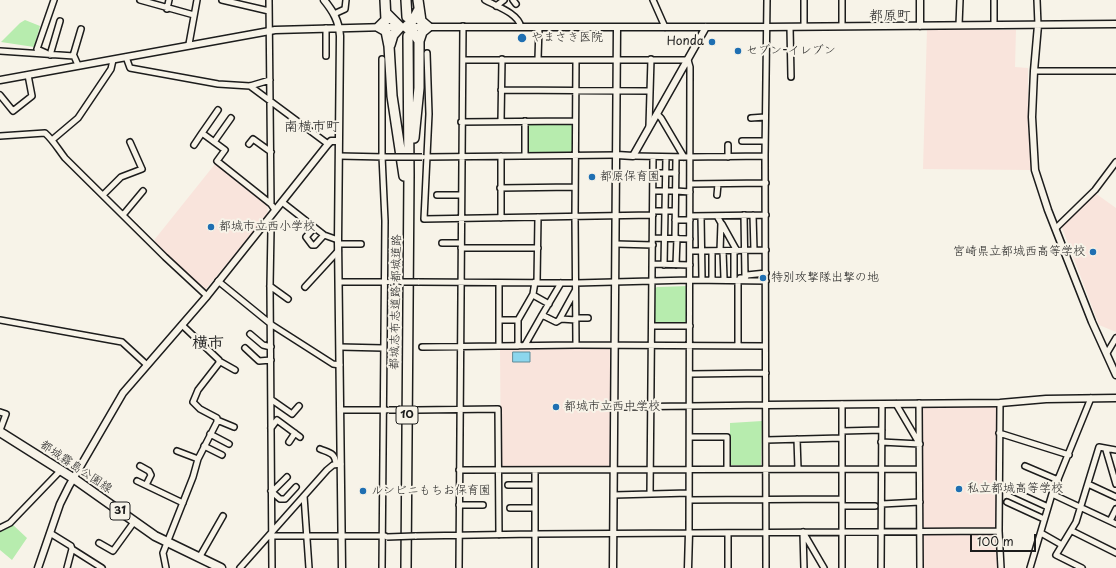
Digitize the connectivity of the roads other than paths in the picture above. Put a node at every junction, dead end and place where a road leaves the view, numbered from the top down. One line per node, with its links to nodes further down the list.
1 (54, 0): 58 (street)
2 (140, 0): 23 (street)
3 (169, 0): 23 (street)
4 (197, 0): 28 (street)
5 (222, 0): 25 (street)
6 (269, 0): 25 (street)
7 (324, 0): 26 (street)
8 (346, 0): 26 (street)
9 (385, 0): 27 (highway)
10 (406, 0): 29 (highway)
11 (418, 0): 24 (highway)
12 (485, 0): 22 (street)
13 (504, 0): 22 (street)
14 (653, 0): 44 (street)
15 (767, 0): 46 (street)
16 (804, 0): 36 (street)
17 (842, 0): 37 (street)
18 (920, 0): 38 (street)
19 (960, 0): 32 (street)
20 (994, 0): 33 (street)
21 (1037, 0): 34 (street)
22 (496, 6): 42 (street)
23 (167, 9): 28 (street)
24 (418, 10): 41 (highway); 52 (highway)
25 (269, 11): 51 (street)
26 (334, 14): 39 (street)
27 (387, 14): 40 (highway); 52 (highway)
28 (194, 16): 54 (street)
29 (407, 17)
30 (60, 21): 58 (street)
31 (1116, 24): 34 (street)
32 (959, 25): 33 (street); 38 (street)
33 (994, 25): 34 (street)
34 (1038, 25): 73 (street)
35 (463, 26): 41 (street); 42 (street); 68 (street)
36 (804, 26): 37 (street); 47 (street)
37 (842, 26): 38 (street)
38 (920, 26)
39 (339, 27): 40 (street); 48 (street); 98 (street)
40 (380, 27): 52 (street); 55 (highway)
41 (428, 27): 52 (street); 53 (highway)
42 (521, 27): 43 (street)
43 (539, 27): 49 (street); 64 (street)
44 (665, 27): 45 (street); 49 (street)
45 (706, 27): 46 (street); 70 (street)
46 (767, 27): 47 (street); 89 (street)
47 (790, 27): 75 (street)
48 (326, 28): 51 (street); 60 (street)
49 (617, 28): 65 (street)
50 (81, 29): 59 (street)
51 (270, 30): 54 (street); 77 (street)
52 (405, 30): 53 (highway); 55 (highway); 185 (highway, 都城志布志道路;都城道路 / 10)
53 (419, 41): 185 (highway)
54 (188, 44): 61 (street)
55 (389, 46): 185 (highway)
56 (0, 51): 58 (street)
57 (426, 53): 117 (street)
58 (50, 55): 59 (street)
59 (73, 56): 71 (street)
60 (326, 56)
61 (126, 57): 67 (street); 78 (street)
62 (382, 59): 116 (street)
63 (502, 59): 64 (street); 68 (street); 79 (street)
64 (538, 59): 69 (street)
65 (617, 59): 66 (street); 69 (street); 81 (street)
66 (651, 59): 70 (street); 82 (street)
67 (113, 60): 71 (street); 97 (street)
68 (463, 60): 93 (street)
69 (576, 60): 80 (street)
70 (688, 60): 86 (street); 122 (street)
71 (78, 65): 74 (street)
72 (1116, 70): 73 (street)
73 (1034, 71): 163 (street)
74 (28, 74): 76 (street); 83 (street)
75 (791, 77)
76 (0, 80)
77 (270, 80): 78 (street); 84 (street)
78 (250, 86): 84 (street)
79 (501, 90): 80 (street); 90 (street)
80 (575, 90): 81 (street); 92 (street)
81 (617, 91): 82 (street); 108 (street)
82 (650, 91): 94 (street)
83 (0, 95)
84 (270, 101): 104 (street); 107 (street)
85 (218, 110): 95 (street)
86 (657, 114): 94 (street); 122 (street)
87 (231, 118): 102 (street)
88 (751, 118): 89 (street)
89 (765, 118): 100 (street)
90 (501, 121): 91 (street); 93 (street)
91 (525, 121): 92 (street); 111 (street)
92 (575, 121): 112 (street)
93 (461, 122): 118 (street)
94 (649, 126): 113 (street)
95 (202, 133): 102 (street); 105 (street)
96 (0, 136): 97 (street)
97 (52, 140): 137 (street)
98 (339, 141): 104 (street); 109 (street)
99 (742, 141): 100 (street)
100 (765, 141): 115 (street)
101 (130, 142): 137 (street)
102 (214, 142): 142 (street)
103 (249, 144): 107 (street)
104 (328, 144): 141 (street)
105 (194, 145)
106 (728, 145): 114 (street)
107 (270, 152): 142 (street)
108 (617, 155): 112 (street); 113 (street); 151 (street)
109 (339, 156): 116 (street); 169 (street)
110 (501, 156): 111 (street); 118 (street); 131 (street)
111 (525, 156): 112 (street)
112 (574, 156): 130 (street)
113 (633, 156): 119 (street)
114 (728, 156): 115 (street); 122 (street)
115 (765, 156): 127 (street)
116 (384, 157): 117 (street, bridge); 202 (street)
117 (425, 157): 118 (street); 156 (street)
118 (461, 157): 139 (street)
119 (653, 157): 120 (street); 124 (street)
120 (666, 157): 121 (street); 125 (street)
121 (676, 157): 122 (street); 126 (street)
122 (686, 157): 128 (street)
123 (1116, 162): 163 (street)
124 (653, 172): 125 (street); 133 (street)
125 (665, 173): 126 (street); 134 (street)
126 (676, 173): 135 (street)
127 (766, 183): 129 (street); 150 (street)
128 (690, 184): 129 (street); 136 (street)
129 (718, 184): 140 (street)
130 (575, 187): 131 (street); 155 (street)
131 (500, 188): 157 (street)
132 (143, 191): 147 (street)
133 (653, 191): 134 (street); 146 (street)
134 (665, 191): 135 (street); 144 (street)
135 (676, 191): 136 (street); 145 (street)
136 (690, 192): 158 (street)
137 (103, 195): 147 (street)
138 (437, 195): 139 (street)
139 (461, 195): 156 (street)
140 (717, 195)
141 (282, 202): 143 (street); 162 (street)
142 (271, 204): 143 (street)
143 (275, 210): 160 (street)
144 (664, 211): 145 (street); 146 (street); 166 (street)
145 (675, 211): 159 (street)
146 (653, 213): 151 (street); 165 (street)
147 (123, 215): 212 (street)
148 (744, 215): 149 (street); 153 (street); 177 (street)
149 (753, 215): 150 (street); 178 (street)
150 (766, 215): 179 (street)
151 (617, 216): 155 (street); 172 (street)
152 (701, 216): 153 (street); 158 (street); 182 (street)
153 (717, 216): 161 (street)
154 (538, 217): 155 (street); 157 (street); 175 (street)
155 (575, 217): 207 (street)
156 (461, 218): 157 (street); 174 (street)
157 (501, 218)
158 (690, 218): 159 (street); 168 (street)
159 (675, 220): 167 (street)
160 (266, 222): 197 (street); 208 (street)
161 (721, 223): 176 (street); 184 (street)
162 (314, 228): 164 (street); 164 (street)
163 (1056, 228): 243 (street)
164 (324, 235): 169 (street)
165 (653, 238): 166 (street); 173 (street)
166 (664, 238): 167 (street); 187 (street)
167 (676, 238): 168 (street); 188 (street)
168 (690, 238): 181 (street)
169 (338, 242): 171 (street); 180 (street)
170 (442, 243): 174 (street)
171 (361, 244)
172 (616, 244): 173 (street); 198 (street)
173 (653, 245): 186 (street)
174 (461, 246): 175 (street); 203 (street)
175 (538, 248): 204 (street)
176 (735, 250): 177 (street); 184 (street); 196 (street)
177 (744, 250): 178 (street); 191 (street)
178 (754, 250): 179 (street)
179 (766, 250): 190 (street)
180 (338, 251): 201 (street); 209 (street)
181 (690, 251): 182 (street); 189 (street)
182 (702, 251): 183 (street); 192 (street)
183 (712, 251): 184 (street); 193 (street)
184 (722, 251): 194 (street)
185 (408, 263): 386 (highway, 都城志布志道路;都城道路 / 10)
186 (652, 264): 187 (street); 199 (street)
187 (664, 265): 188 (street)
188 (676, 265): 189 (street)
189 (690, 265): 195 (street)
190 (766, 273): 191 (street); 200 (street)
191 (745, 277): 196 (street)
192 (702, 278): 193 (street); 195 (street)
193 (712, 278): 194 (street)
194 (724, 278): 196 (street)
195 (692, 279): 196 (street); 199 (street); 225 (street)
196 (736, 279): 200 (street); 232 (street)
197 (218, 281): 212 (street); 223 (street)
198 (616, 281): 199 (street); 207 (street); 230 (street)
199 (652, 281): 224 (street)
200 (766, 281): 237 (street)
201 (339, 282): 202 (street); 241 (street)
202 (384, 282): 203 (street, bridge); 242 (street)
203 (461, 282): 205 (street); 233 (street)
204 (536, 282): 205 (street); 206 (street); 211 (street)
205 (499, 283): 219 (street)
206 (560, 283): 207 (street); 214 (street)
207 (576, 283): 210 (street)
208 (270, 286): 213 (street); 223 (street)
209 (305, 287)
210 (576, 290): 217 (street); 221 (street)
211 (533, 295): 214 (street); 220 (street)
212 (207, 296): 222 (street)
213 (288, 299)
214 (549, 304): 215 (street)
215 (542, 315): 221 (street); 228 (street)
216 (588, 318): 217 (street)
217 (576, 319): 221 (street); 229 (street)
218 (0, 320): 246 (street)
219 (499, 320): 220 (street); 234 (street)
220 (518, 320): 235 (street)
221 (559, 320)
222 (182, 325): 245 (street); 246 (street)
223 (272, 325): 238 (street); 247 (street)
224 (652, 326): 225 (street); 231 (street)
225 (690, 326): 236 (street)
226 (250, 334): 238 (street)
227 (1116, 338): 243 (street)
228 (525, 345): 229 (street); 235 (street)
229 (576, 345): 230 (street)
230 (616, 345): 231 (street); 262 (street)
231 (651, 345): 236 (street); 263 (street)
232 (738, 345): 236 (street); 237 (street)
233 (460, 346): 234 (street); 239 (street); 265 (street)
234 (499, 346): 235 (street)
235 (518, 346)
236 (690, 346): 250 (street)
237 (765, 346): 249 (street)
238 (271, 347): 244 (street)
239 (422, 347)
240 (244, 348): 244 (street)
241 (340, 348): 242 (street); 247 (street)
242 (383, 348): 267 (street)
243 (1107, 353): 251 (street)
244 (271, 360): 254 (street)
245 (219, 361): 248 (street); 269 (street)
246 (147, 364): 312 (street)
247 (340, 365): 266 (street)
248 (235, 370)
249 (766, 373): 250 (street); 260 (street)
250 (690, 374): 264 (street)
251 (1116, 375)
252 (1091, 398): 253 (street); 256 (street); 293 (street)
253 (1116, 398)
254 (272, 400): 261 (street); 271 (street)
255 (919, 403): 256 (street); 259 (street); 286 (street)
256 (1000, 403): 276 (street)
257 (842, 404): 258 (street); 260 (street); 274 (street)
258 (882, 404): 259 (street); 272 (street)
259 (896, 404): 286 (street)
260 (766, 405): 264 (street); 281 (street)
261 (299, 406)
262 (614, 407): 263 (street); 310 (street)
263 (651, 407): 264 (street); 301 (street)
264 (690, 407): 279 (street)
265 (460, 409): 267 (street, bridge); 307 (street); 308 (street)
266 (340, 410): 267 (street); 295 (street)
267 (383, 410): 369 (street)
268 (0, 412): 273 (street)
269 (217, 420): 270 (street); 277 (street)
270 (234, 428)
271 (271, 428): 275 (street); 322 (street)
272 (882, 430): 274 (street); 284 (street)
273 (0, 431): 306 (main road, 都城霧島公園線 / 31)
274 (842, 431): 280 (street)
275 (295, 433): 278 (street); 283 (street)
276 (999, 433): 293 (street); 351 (street)
277 (210, 434): 285 (street); 287 (street)
278 (300, 437)
279 (690, 437): 302 (street); 303 (street)
280 (842, 438): 282 (street); 299 (street)
281 (766, 440): 282 (street); 304 (street)
282 (797, 440): 298 (street)
283 (289, 442)
284 (881, 442): 286 (street); 300 (street)
285 (229, 444)
286 (920, 444): 305 (street)
287 (204, 446): 292 (street); 294 (street)
288 (320, 449): 295 (street)
289 (177, 450): 294 (street)
290 (1106, 450): 291 (street); 315 (street); 316 (street)
291 (1116, 450)
292 (222, 455)
293 (1069, 455): 313 (street)
294 (198, 459): 334 (street)
295 (338, 464): 327 (street); 368 (street)
296 (140, 466): 317 (street)
297 (1025, 466): 313 (street)
298 (798, 468): 299 (street); 304 (street)
299 (842, 468): 300 (street); 329 (street)
300 (881, 468): 305 (street); 335 (street)
301 (651, 469): 302 (street); 310 (street); 324 (street)
302 (689, 469): 303 (street); 323 (street)
303 (727, 469): 304 (street)
304 (765, 469): 331 (street)
305 (919, 469): 332 (street)
306 (61, 470): 312 (main road, 都城霧島公園線 / 31); 350 (street)
307 (459, 470): 308 (street); 336 (street)
308 (499, 470): 309 (street); 366 (street)
309 (535, 470): 310 (street); 319 (street)
310 (613, 470): 326 (street)
311 (287, 477): 322 (street)
312 (73, 478): 348 (main road, 都城霧島公園線 / 31); 358 (street)
313 (1058, 480): 325 (street)
314 (137, 481): 317 (street)
315 (1088, 484): 328 (street); 340 (street)
316 (1116, 484)
317 (146, 485): 334 (street)
318 (508, 485): 319 (street)
319 (535, 485): 343 (street)
320 (296, 487): 322 (street)
321 (1013, 490): 341 (street)
322 (272, 492): 362 (street)
323 (689, 493): 324 (street); 330 (street)
324 (650, 494): 326 (street)
325 (1052, 494): 340 (street); 341 (street)
326 (614, 495): 364 (street)
327 (304, 496): 362 (street); 367 (street)
328 (1116, 497)
329 (842, 499): 331 (street); 338 (street)
330 (689, 500): 331 (street); 359 (street)
331 (765, 500): 353 (street)
332 (920, 502): 335 (street); 357 (street)
333 (1007, 502): 346 (street)
334 (183, 503): 370 (street)
335 (882, 504): 356 (street)
336 (459, 505): 337 (street); 365 (street)
337 (483, 505)
338 (842, 506): 339 (street); 355 (street)
339 (875, 506)
340 (1081, 506): 347 (street); 352 (street)
341 (1048, 507): 346 (street)
342 (510, 508): 343 (street)
343 (535, 508): 363 (street)
344 (1116, 509): 347 (street)
345 (223, 516): 375 (street)
346 (1044, 519): 361 (street)
347 (1110, 521): 349 (street)
348 (134, 522): 370 (main road, 都城霧島公園線 / 31); 371 (street)
349 (1116, 524)
350 (0, 528)
351 (999, 531): 357 (street); 398 (street)
352 (1072, 531): 372 (street); 374 (street)
353 (766, 532): 354 (street); 360 (street); 392 (street)
354 (804, 532): 355 (street); 393 (street); 394 (street)
355 (842, 532): 356 (street); 395 (street)
356 (881, 532): 357 (street); 396 (street)
357 (920, 532): 397 (street)
358 (50, 533): 373 (street); 376 (street)
359 (689, 533): 360 (street); 364 (street); 390 (street)
360 (728, 533): 391 (street)
361 (1041, 533): 372 (street); 399 (street)
362 (272, 534): 367 (street); 381 (street); 382 (street)
363 (535, 534): 364 (street); 366 (street); 388 (street)
364 (613, 534): 389 (street)
365 (460, 535): 366 (street); 369 (street, bridge); 387 (street)
366 (499, 535)
367 (308, 536): 368 (street); 383 (street)
368 (342, 536): 369 (street); 384 (street)
369 (385, 536): 385 (street)
370 (168, 542): 375 (main road, 都城霧島公園線 / 31); 379 (street)
371 (99, 543)
372 (1062, 545): 400 (street)
373 (72, 549): 377 (street); 378 (street)
374 (1116, 553)
375 (199, 558): 380 (main road, 都城霧島公園線 / 31)
376 (38, 568)
377 (67, 568)
378 (102, 568)
379 (166, 568)
380 (221, 568)
381 (240, 568)
382 (272, 568)
383 (309, 568)
384 (342, 568)
385 (382, 568)
386 (406, 568)
387 (459, 568)
388 (535, 568)
389 (613, 568)
390 (688, 568)
391 (728, 568)
392 (766, 568)
393 (804, 568)
394 (824, 568)
395 (842, 568)
396 (881, 568)
397 (920, 568)
398 (1001, 568)
399 (1030, 568)
400 (1082, 568)

